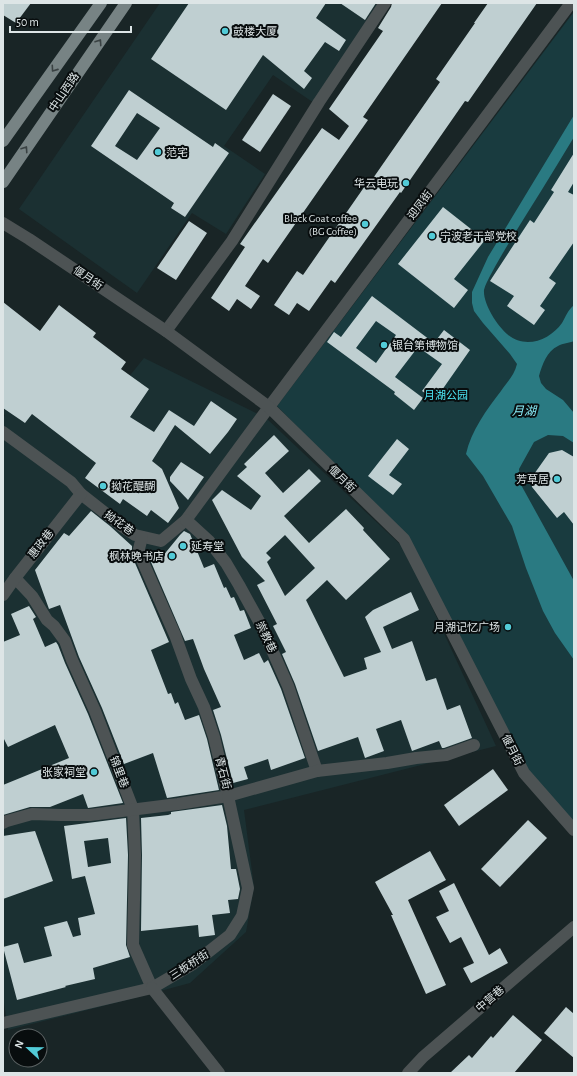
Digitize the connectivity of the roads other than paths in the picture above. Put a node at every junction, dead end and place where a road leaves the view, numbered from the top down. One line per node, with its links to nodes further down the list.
1 (101, 3): 5 (main road, 中山西路, one-way to 5)
2 (126, 3): 6 (main road, 中山西路, one-way to 2)
3 (385, 3): 8 (street)
4 (571, 3): 9 (street, 迎凤街)
5 (3, 141)
6 (3, 182)
7 (3, 223): 8 (street, 偃月街)
8 (166, 331): 9 (street, 偃月街)
9 (269, 407): 12 (street, 拗花巷); 21 (street, 偃月街)
10 (3, 432): 11 (street, 拗花巷)
11 (81, 494): 13 (street, 拗花巷); 14 (street, 惠政巷)
12 (186, 520): 13 (street, 拗花巷); 17 (street, 崇教巷)
13 (142, 537): 18 (street, 青石街)
14 (15, 578): 15 (street, 惠政巷); 19 (street, 锦里巷)
15 (3, 595)
16 (474, 745): 17 (street)
17 (317, 771): 18 (street)
18 (228, 796): 19 (street, 青石街); 23 (street, 三板桥街)
19 (133, 809): 20 (street, 青石街); 23 (street, 锦里巷)
20 (3, 823)
21 (574, 830)
22 (574, 927): 26 (street, 中营巷)
23 (152, 988): 24 (street, 三板桥街); 25 (street, 锦里巷)
24 (3, 1023)
25 (220, 1073)
26 (408, 1073)

